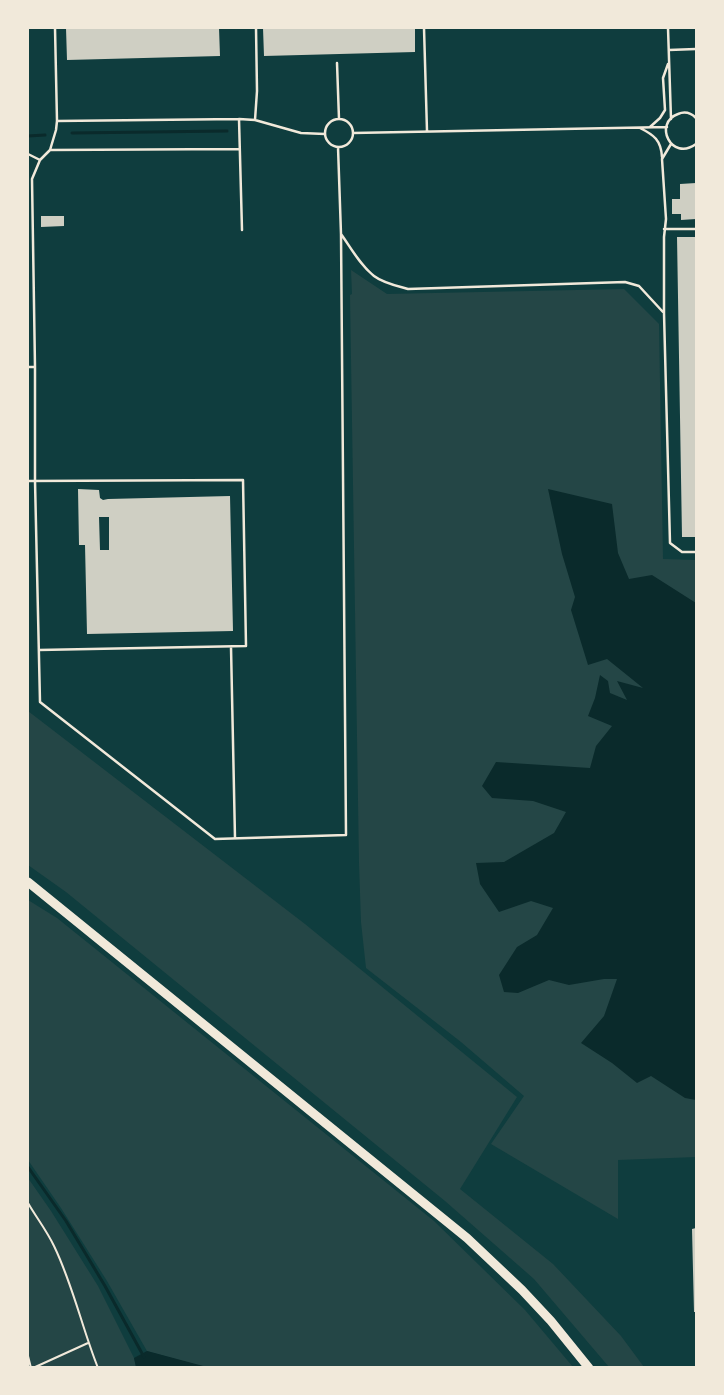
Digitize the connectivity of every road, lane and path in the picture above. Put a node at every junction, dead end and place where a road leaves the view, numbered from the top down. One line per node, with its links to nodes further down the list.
1 (55, 28): 14 (lane)
2 (256, 28): 13 (lane)
3 (424, 28): 18 (lane)
4 (668, 28): 6 (lane)
5 (696, 49): 6 (lane)
6 (669, 50): 7 (lane)
7 (669, 60): 12 (lane); 16 (lane)
8 (337, 63): 11 (lane)
9 (696, 117): 12 (lane)
10 (239, 118): 13 (lane); 14 (lane); 24 (lane)
11 (340, 119): 19 (lane); 20 (lane)
12 (671, 119): 17 (lane)
13 (255, 120): 20 (lane)
14 (57, 121): 25 (lane)
15 (638, 127): 16 (lane); 18 (lane); 27 (lane)
16 (649, 127): 17 (lane)
17 (666, 127): 21 (lane)
18 (427, 131): 19 (lane)
19 (353, 133): 23 (lane)
20 (325, 134): 23 (lane)
21 (671, 144): 22 (lane); 27 (lane)
22 (696, 144)
23 (338, 147): 32 (lane)
24 (239, 148): 25 (lane); 31 (lane)
25 (50, 150): 28 (lane)
26 (28, 154): 28 (lane)
27 (662, 159): 29 (lane)
28 (40, 160): 34 (lane)
29 (664, 229): 30 (lane); 35 (lane)
30 (696, 229)
31 (242, 230)
32 (341, 234): 35 (lane); 43 (lane)
33 (28, 241): 34 (lane)
34 (33, 241): 37 (lane)
35 (664, 313): 40 (lane)
36 (28, 367): 37 (lane)
37 (35, 367): 38 (lane)
38 (35, 481): 39 (lane); 41 (lane); 42 (lane)
39 (28, 482)
40 (696, 552)
41 (231, 647): 42 (lane); 43 (lane)
42 (39, 650): 43 (lane)
43 (235, 838)
44 (28, 882): 50 (main road)
45 (28, 1203): 46 (path)
46 (88, 1343): 48 (path); 49 (path)
47 (28, 1356): 48 (path)
48 (32, 1368)
49 (98, 1368)
50 (589, 1368)

